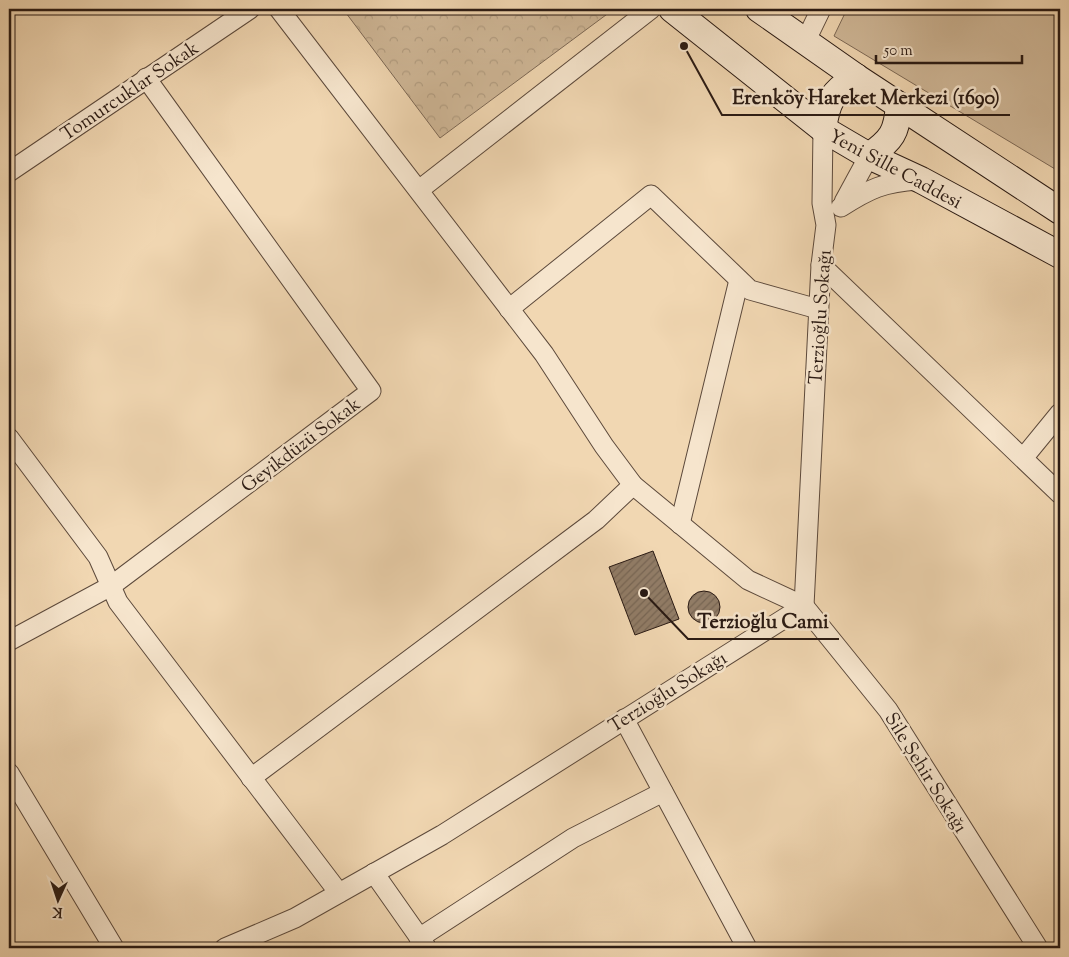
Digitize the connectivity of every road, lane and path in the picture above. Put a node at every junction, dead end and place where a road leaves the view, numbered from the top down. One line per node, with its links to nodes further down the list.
1 (250, 9): 9 (street, Tomurcuklar Sokak)
2 (279, 9): 15 (street)
3 (651, 9): 15 (street)
4 (672, 9): 11 (main road, Yeni Sille Caddesi)
5 (759, 9): 7 (main road)
6 (821, 9): 7 (street)
7 (806, 40): 8 (main road)
8 (856, 77): 10 (main road); 11 (main road)
9 (146, 78): 13 (street, Tomurcuklar Sokak); 30 (street, Geyikdüzü Sokak)
10 (899, 104): 12 (main road); 17 (main road)
11 (823, 129): 12 (main road, Yeni Sille Caddesi); 18 (street, Terzioğlu Sokağı)
12 (869, 156): 14 (main road, Yeni Sille Caddesi); 16 (street)
13 (9, 172)
14 (921, 180): 16 (street); 19 (main road, Yeni Sille Caddesi)
15 (419, 190): 22 (street)
16 (841, 207): 18 (street)
17 (1060, 211)
18 (826, 225): 20 (street, Terzioğlu Sokağı)
19 (1060, 256)
20 (821, 265): 23 (street, Terzioğlu Sokağı); 26 (street)
21 (739, 280): 22 (street); 23 (street); 29 (street)
22 (509, 309): 27 (street)
23 (818, 309): 31 (street, Terzioğlu Sokağı)
24 (1060, 412): 26 (street)
25 (9, 438): 30 (street)
26 (1024, 457): 28 (street)
27 (633, 485): 29 (street); 35 (street)
28 (1060, 494)
29 (680, 524): 31 (street)
30 (111, 586): 32 (street, Geyikdüzü Sokak); 35 (street)
31 (804, 606): 33 (street, Terzioğlu Sokağı); 43 (street, Sile Şehir Sokağı)
32 (9, 641)
33 (624, 719): 36 (street); 37 (street, Terzioğlu Sokağı)
34 (9, 774): 40 (street)
35 (252, 778): 38 (street)
36 (663, 792): 39 (street); 42 (street)
37 (374, 873): 38 (street, Terzioğlu Sokağı); 39 (street)
38 (339, 893): 41 (street, Terzioğlu Sokağı)
39 (423, 943)
40 (114, 948)
41 (225, 948)
42 (747, 948)
43 (1038, 948)

